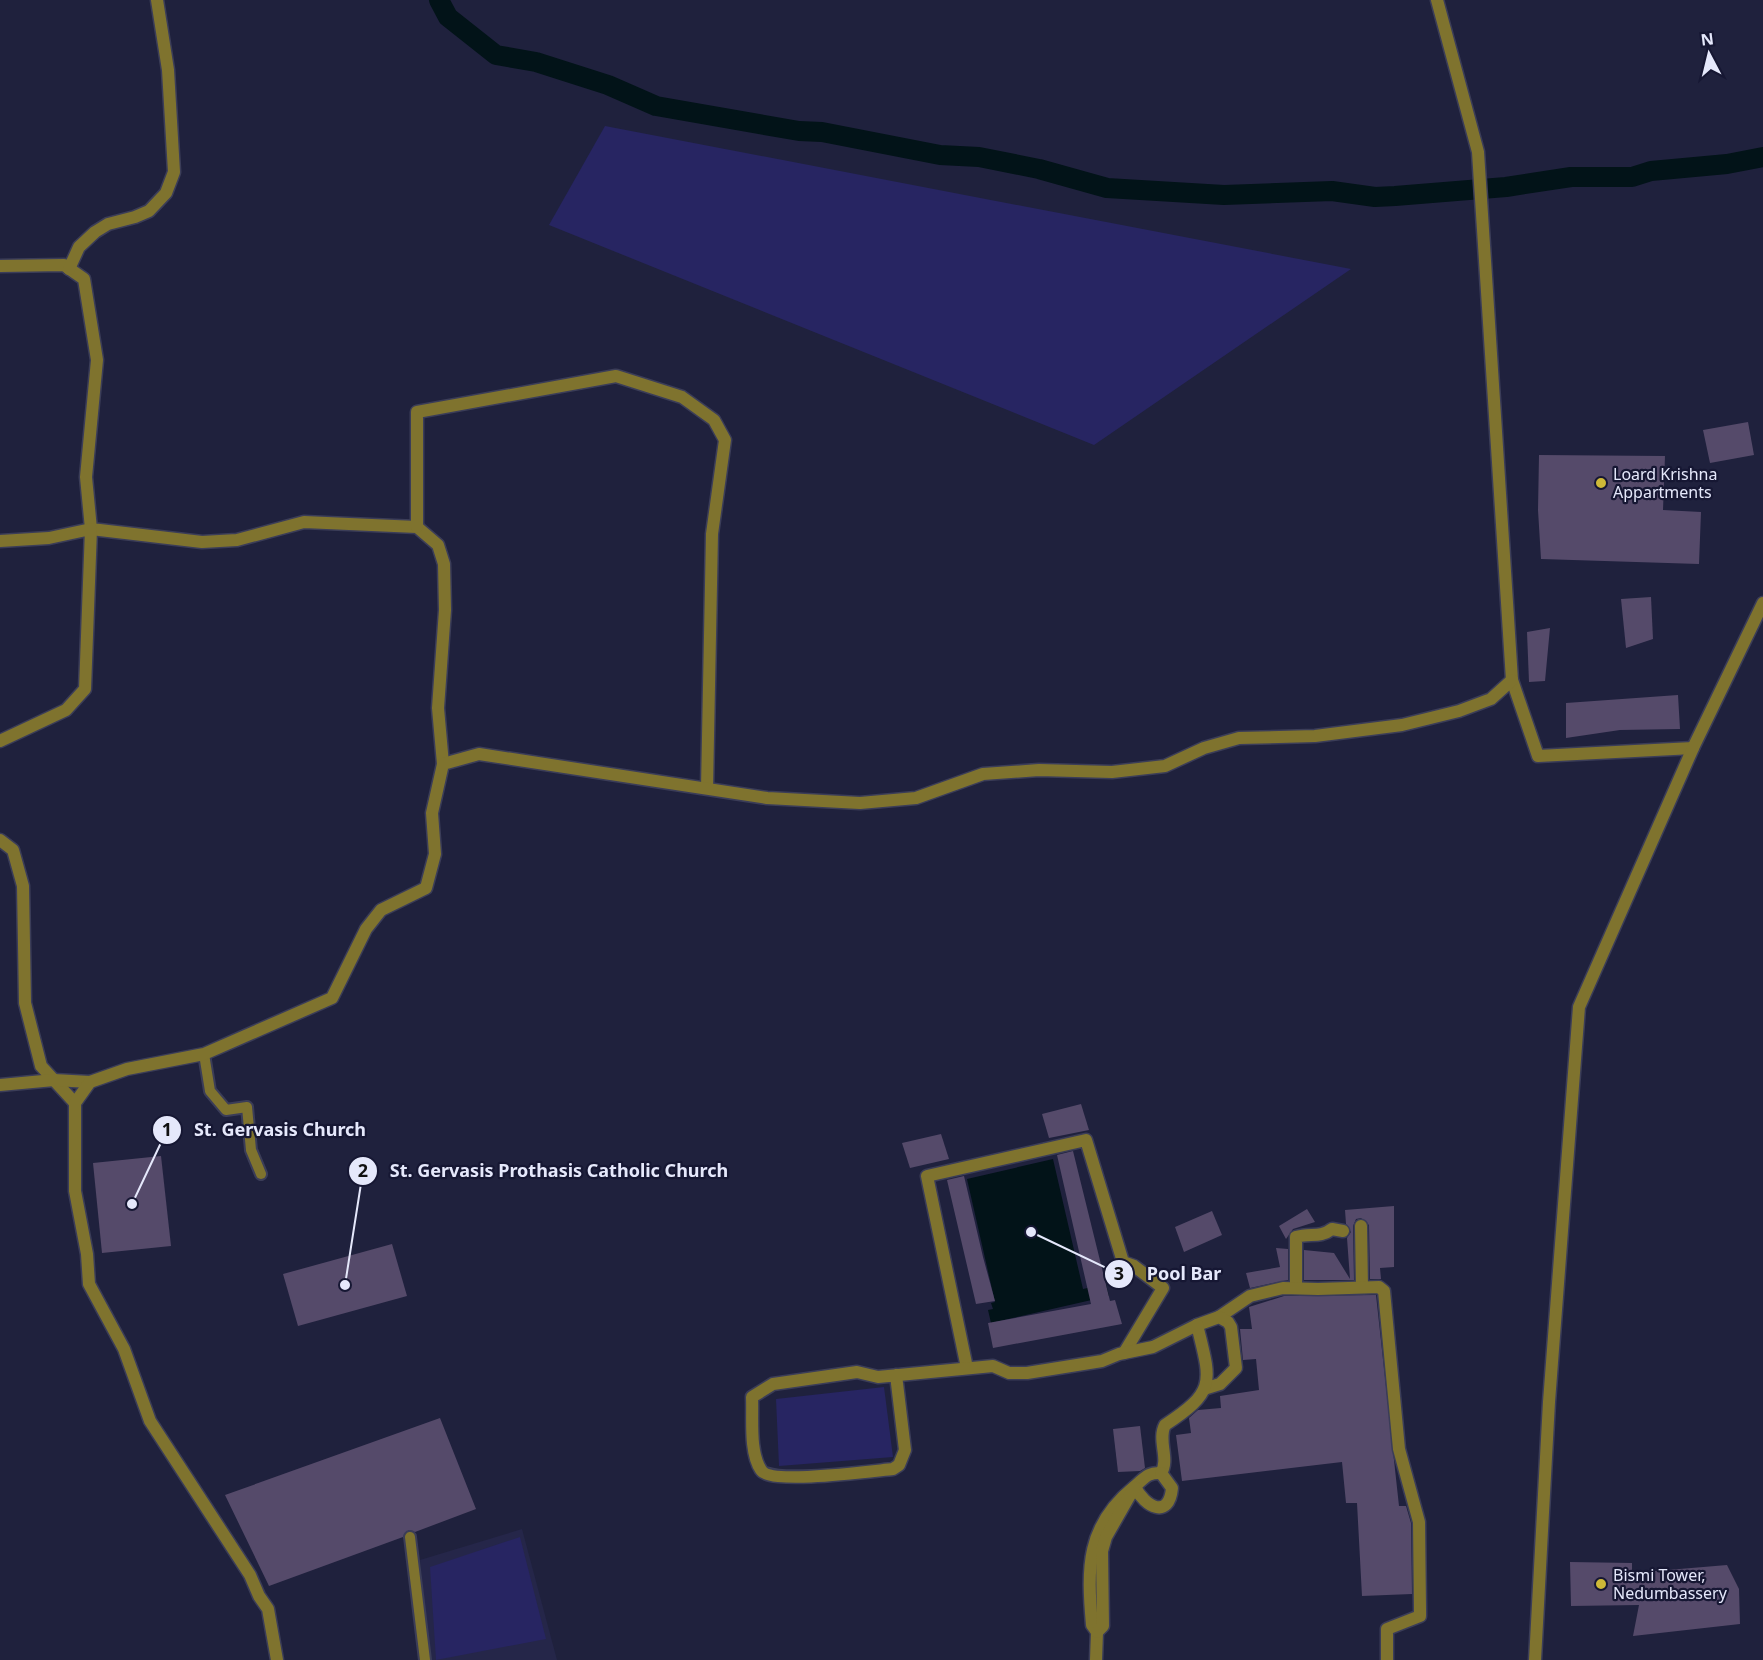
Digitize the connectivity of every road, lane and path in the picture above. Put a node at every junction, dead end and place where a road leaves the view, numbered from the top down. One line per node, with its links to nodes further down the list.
1 (157, 0): 4 (street)
2 (1437, 0): 9 (street)
3 (0, 266): 4 (street)
4 (69, 269): 6 (street)
5 (417, 527): 6 (street); 12 (street); 13 (street)
6 (91, 529): 7 (street); 10 (street)
7 (0, 542)
8 (1763, 603): 11 (street)
9 (1512, 680): 11 (street); 13 (street)
10 (0, 741)
11 (1693, 748): 38 (street)
12 (443, 764): 13 (street); 15 (street)
13 (707, 788)
14 (0, 840): 16 (street)
15 (204, 1054): 17 (street); 20 (lane)
16 (54, 1080): 17 (street); 18 (street); 19 (street)
17 (90, 1082): 19 (street)
18 (0, 1085)
19 (75, 1103): 34 (street)
20 (261, 1174)
21 (1361, 1226): 24 (street)
22 (1343, 1231): 23 (street)
23 (1296, 1287): 24 (street); 25 (street)
24 (1362, 1287): 37 (street)
25 (1219, 1317): 26 (street); 30 (street)
26 (1197, 1325): 27 (street); 30 (street)
27 (1124, 1353): 28 (street); 28 (street)
28 (967, 1368): 29 (street)
29 (896, 1375): 29 (street)
30 (1207, 1388): 31 (street)
31 (1161, 1473): 32 (street); 32 (street)
32 (1135, 1487): 36 (street)
33 (410, 1537): 35 (lane)
34 (277, 1660)
35 (425, 1660)
36 (1096, 1660)
37 (1387, 1660)
38 (1535, 1660)

